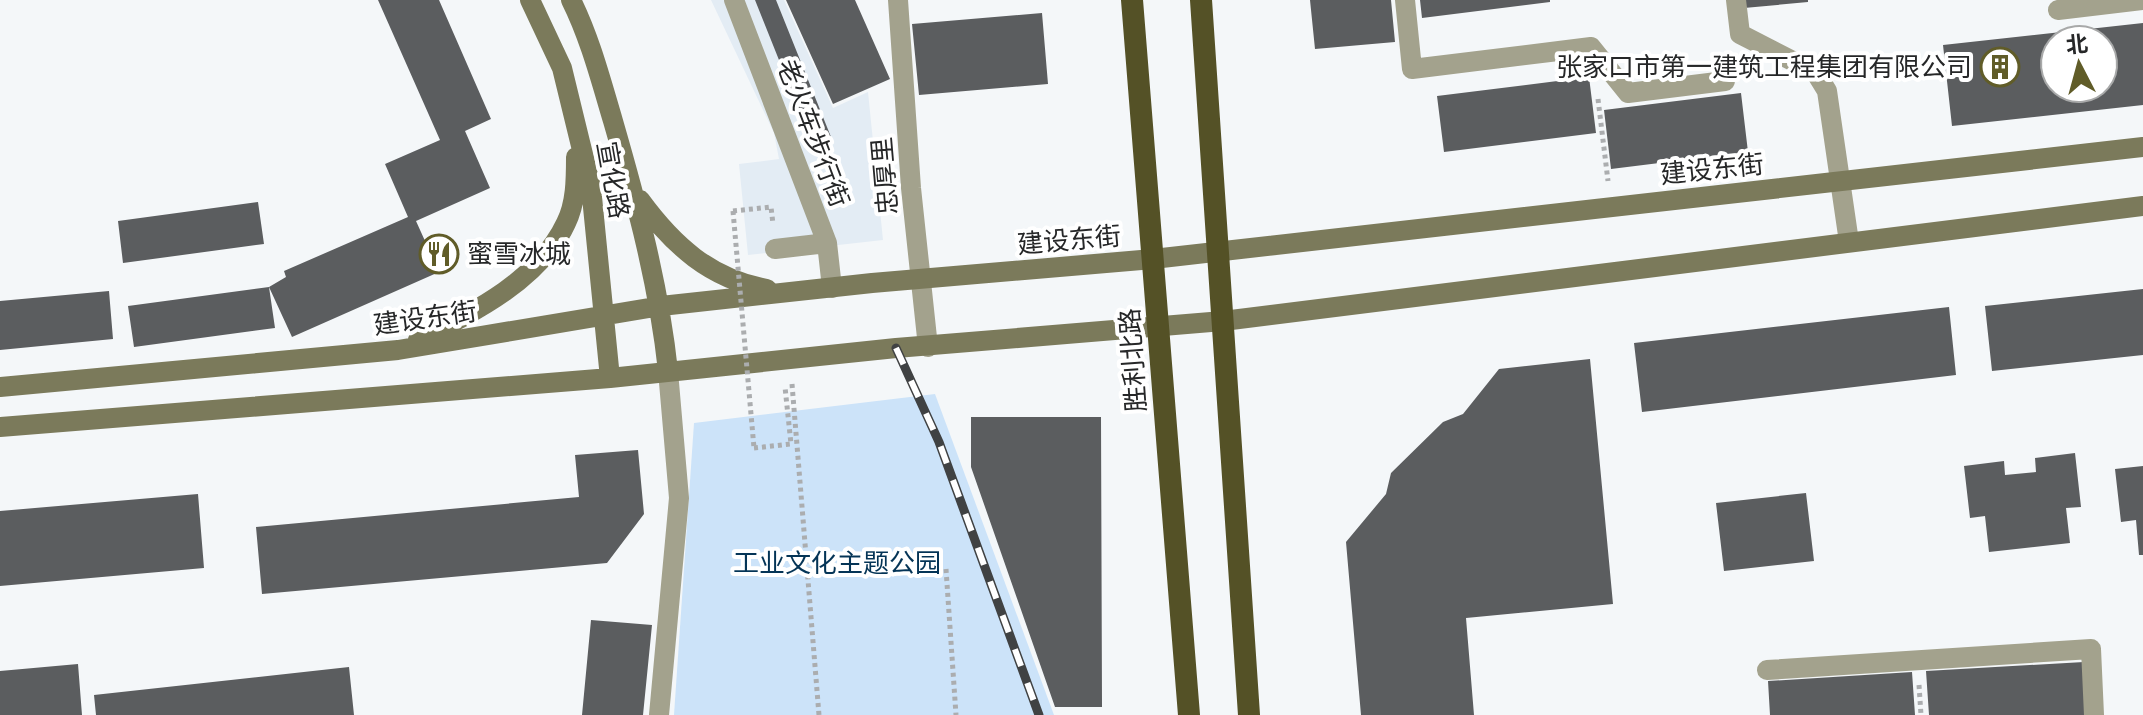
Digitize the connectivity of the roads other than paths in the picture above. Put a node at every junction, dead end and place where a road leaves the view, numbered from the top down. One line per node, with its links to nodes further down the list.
1 (530, 0): 12 (main road, 宣化路)
2 (571, 0): 15 (main road, 宣化路)
3 (734, 0): 18 (street, 老火车步行街)
4 (898, 0): 22 (street, 忠厚里)
5 (1132, 0): 21 (highway, 胜利北路)
6 (1201, 0): 20 (highway)
7 (1405, 0): 11 (street)
8 (1736, 0): 14 (street)
9 (2143, 0): 10 (street)
10 (2058, 10)
11 (1725, 81)
12 (577, 133): 26 (main road, 宣化路); 30 (main road)
13 (2143, 147): 14 (main road, 建设东街)
14 (1840, 181): 17 (street); 20 (main road, 建设东街)
15 (633, 191): 24 (main road); 25 (main road, 宣化路)
16 (2143, 206): 17 (main road)
17 (1849, 242): 27 (main road)
18 (827, 243): 19 (street); 23 (street, 老火车步行街)
19 (775, 249)
20 (1219, 251): 21 (main road, 建设东街); 27 (highway)
21 (1153, 259): 22 (main road, 建设东街); 28 (highway, 胜利北路)
22 (922, 279): 23 (main road, 建设东街); 29 (street, 忠厚里)
23 (832, 288): 24 (main road, 建设东街)
24 (786, 292): 25 (main road, 建设东街)
25 (661, 306): 26 (main road, 建设东街); 31 (main road, 宣化路)
26 (606, 317): 30 (main road, 建设东街); 32 (main road, 宣化路)
27 (1223, 321): 28 (main road); 38 (highway)
28 (1158, 327): 29 (main road); 37 (highway, 胜利北路)
29 (928, 347): 31 (main road)
30 (398, 350): 33 (main road, 建设东街)
31 (668, 371): 32 (main road); 36 (street)
32 (610, 378): 34 (main road)
33 (0, 387)
34 (0, 427)
35 (1767, 670): 39 (street)
36 (659, 715)
37 (1189, 715)
38 (1249, 715)
39 (2094, 715)

